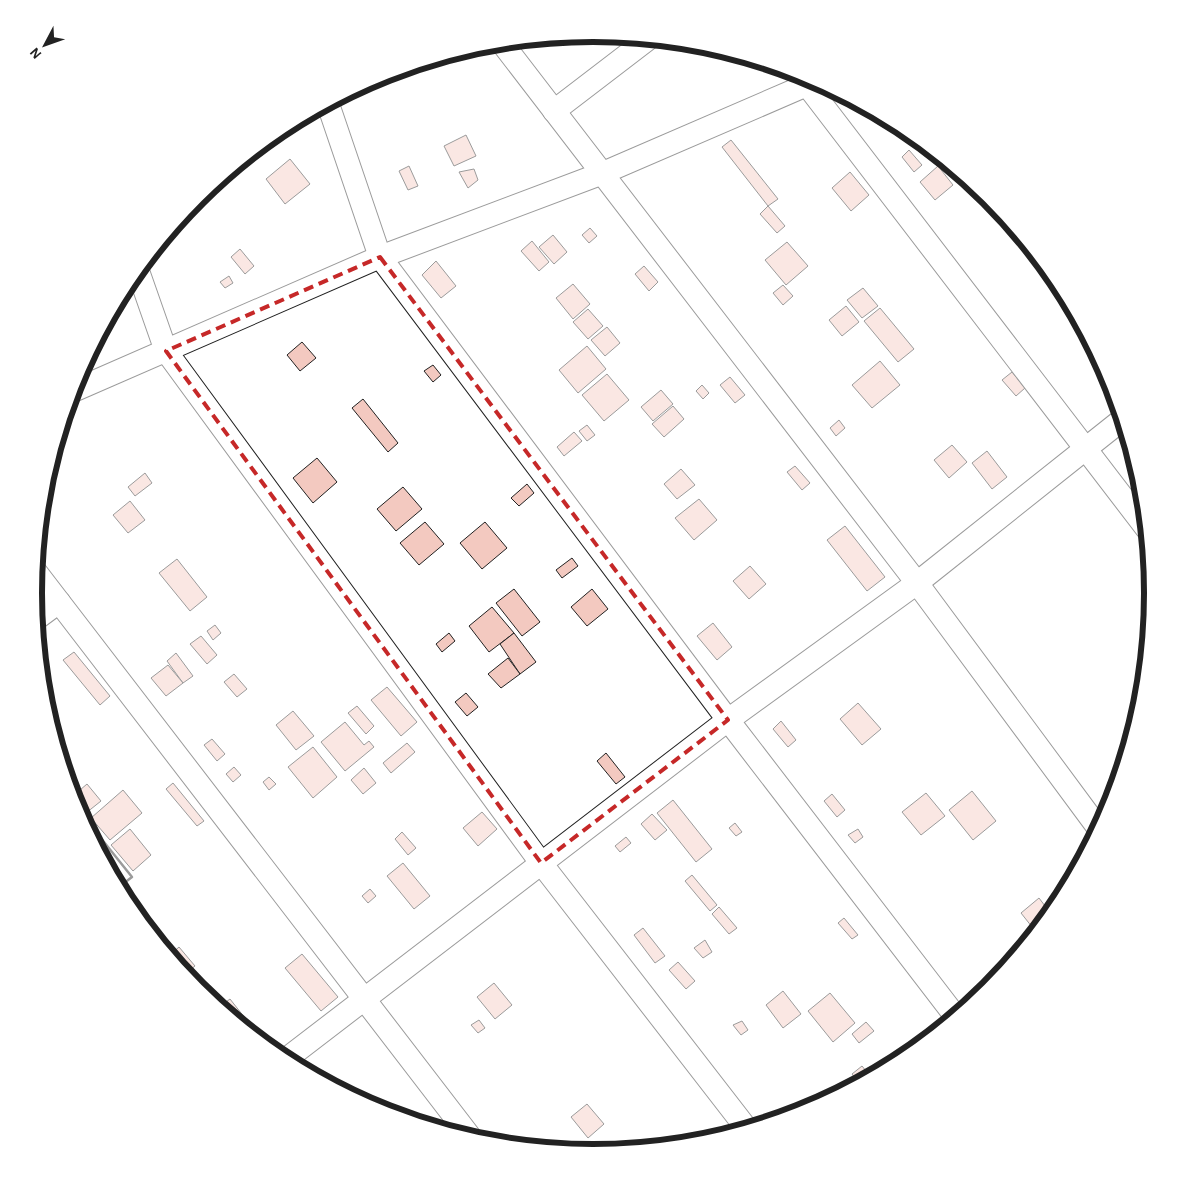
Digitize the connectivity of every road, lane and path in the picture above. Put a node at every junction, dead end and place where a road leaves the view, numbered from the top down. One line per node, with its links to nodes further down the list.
1 (640, 45): 6 (street)
2 (507, 50): 6 (street)
3 (807, 85): 7 (street)
4 (817, 90): 13 (street)
5 (330, 110): 8 (street)
6 (554, 111): 7 (street)
7 (603, 173): 8 (street); 16 (street)
8 (380, 257): 10 (street); 19 (street)
9 (141, 279): 10 (street)
10 (166, 352): 11 (street); 21 (street)
11 (83, 387)
12 (1118, 424): 13 (street)
13 (1085, 448): 14 (street); 16 (street)
14 (1140, 519)
15 (43, 581): 17 (street)
16 (917, 583): 19 (street); 20 (street)
17 (59, 602): 18 (street); 22 (street)
18 (43, 614)
19 (728, 720): 21 (street); 23 (street)
20 (1094, 823)
21 (542, 863): 22 (street); 25 (street)
22 (364, 999): 24 (street); 26 (street)
23 (953, 1012)
24 (292, 1055)
25 (744, 1124)
26 (464, 1129)

